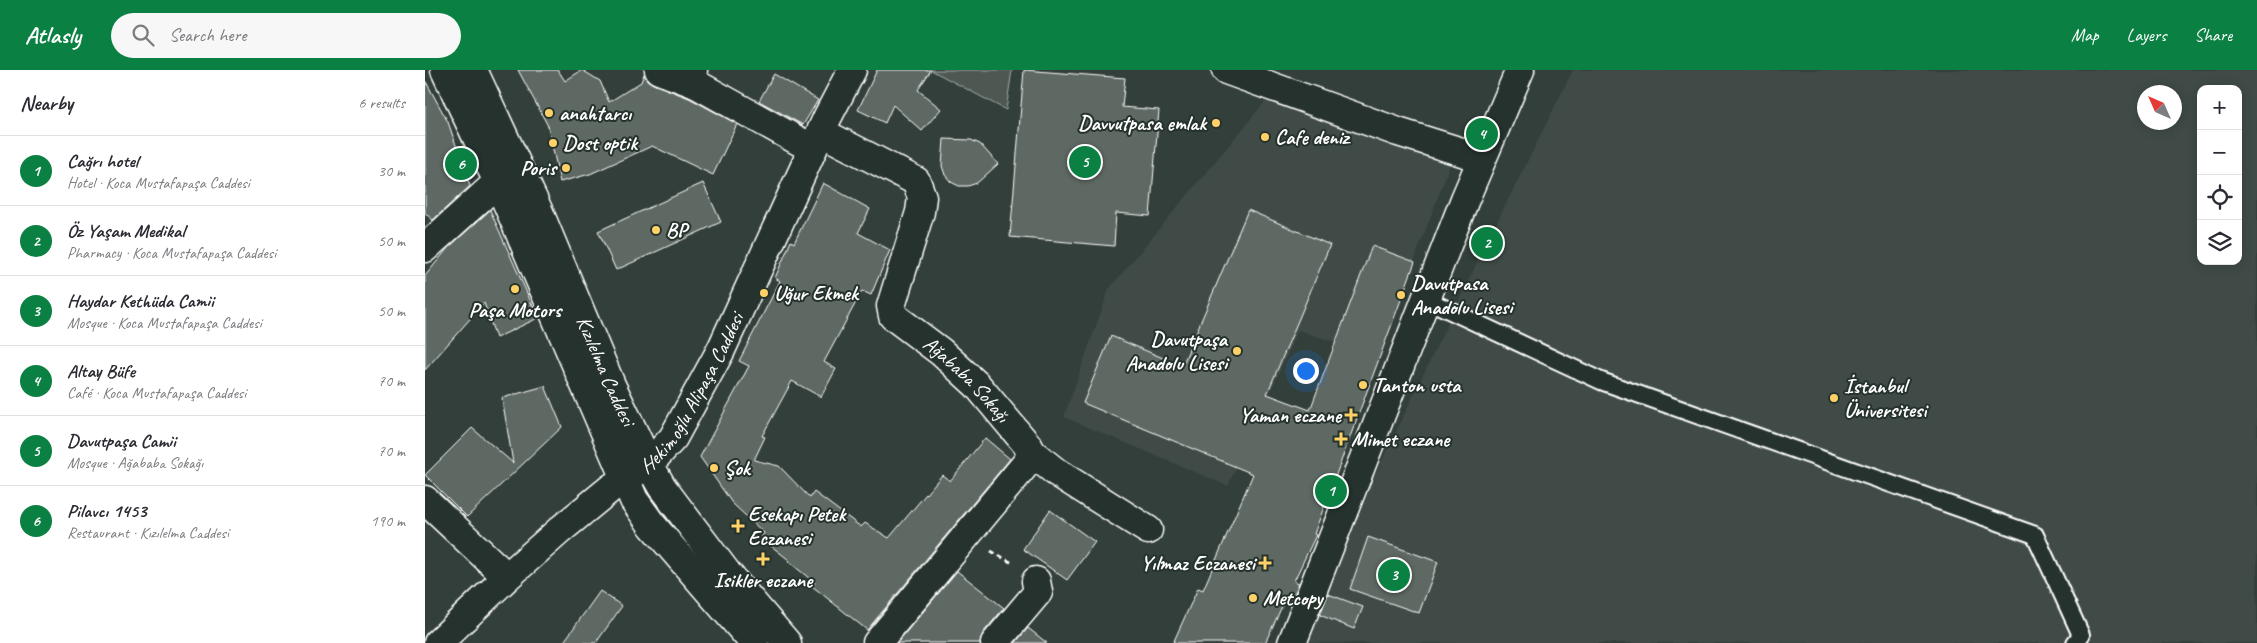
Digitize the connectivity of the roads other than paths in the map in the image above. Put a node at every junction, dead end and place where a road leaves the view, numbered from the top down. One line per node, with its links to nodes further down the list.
1 (445, 70): 11 (street, Kızılelma Caddesi)
2 (473, 70): 15 (street, Kızılelma Caddesi)
3 (659, 70): 7 (street, Ağababa Sokağı)
4 (852, 70): 9 (street, Hekimoğlu Alipaşa Caddesi)
5 (1226, 70): 8 (street)
6 (1519, 70): 10 (street)
7 (694, 77): 9 (street, Ağababa Sokağı)
8 (1278, 79): 10 (street)
9 (817, 140): 14 (street, Ağababa Sokağı); 15 (street, Hekimoğlu Alipaşa Caddesi)
10 (1481, 158): 13 (street)
11 (498, 182): 12 (street); 16 (street, Kızılelma Caddesi)
12 (425, 248)
13 (1425, 299): 26 (street); 27 (lane)
14 (1031, 452): 18 (street, Ağababa Sokağı); 24 (street)
15 (649, 464): 16 (street, Hekimoğlu Alipaşa Caddesi); 23 (street, Kızılelma Caddesi)
16 (625, 478): 19 (street, Hekimoğlu Alipaşa Caddesi); 22 (street, Kızılelma Caddesi)
17 (425, 500): 19 (street)
18 (1149, 530)
19 (507, 576): 21 (street, Hekimoğlu Alipaşa Caddesi)
20 (1036, 581): 25 (street)
21 (439, 643)
22 (754, 643)
23 (787, 643)
24 (877, 643)
25 (995, 643)
26 (1292, 643)
27 (2075, 643)

